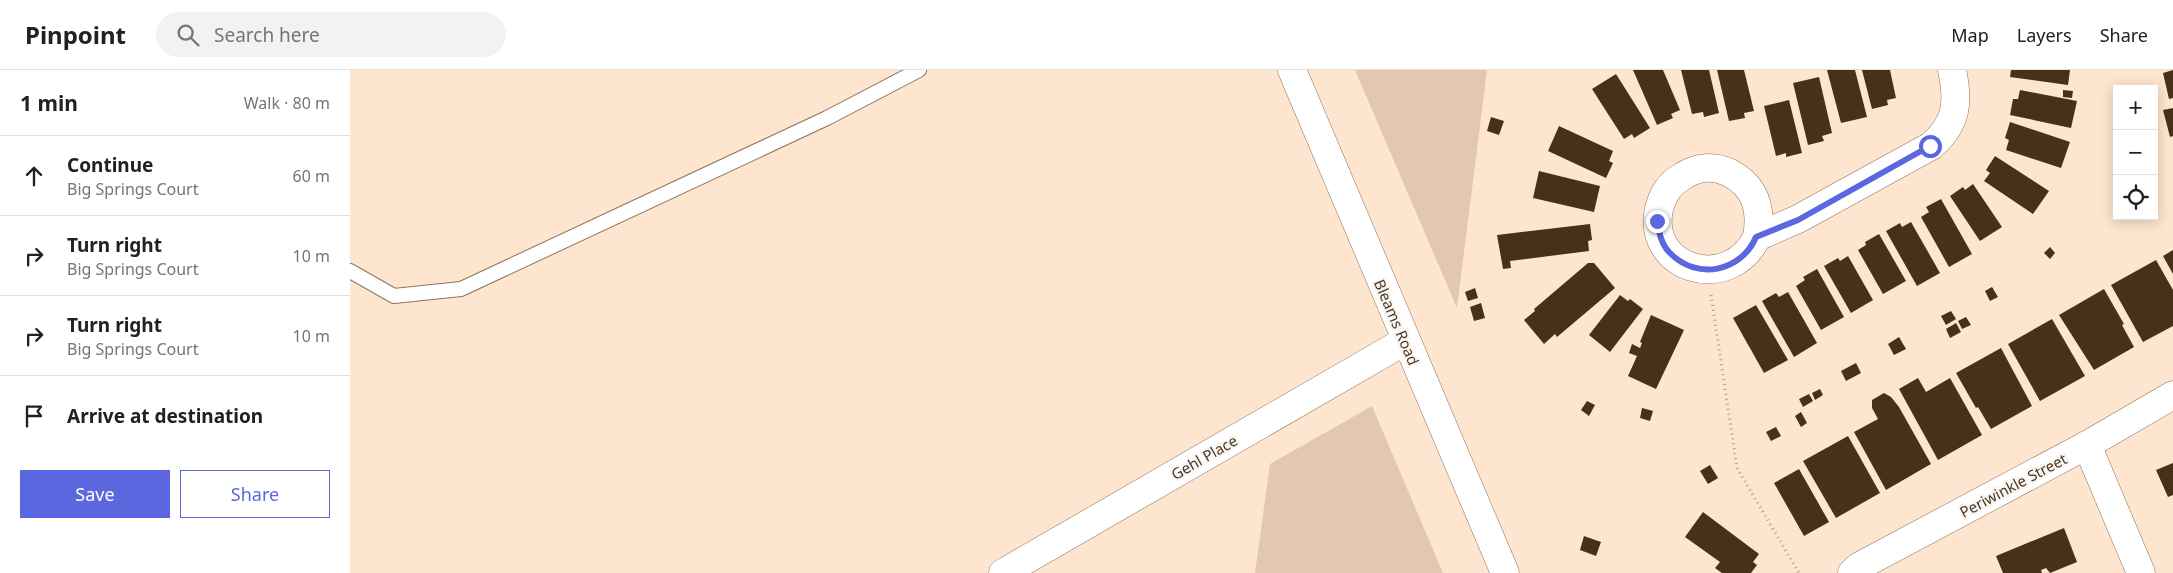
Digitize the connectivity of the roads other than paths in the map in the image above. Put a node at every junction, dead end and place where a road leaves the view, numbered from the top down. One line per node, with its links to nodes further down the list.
1 (919, 70): 5 (lane)
2 (1292, 70): 6 (street, Bleams Road)
3 (1952, 70): 4 (street)
4 (1756, 237): 4 (street)
5 (350, 271)
6 (1405, 341): 9 (street, Gehl Place); 10 (street, Bleams Road)
7 (2173, 395): 8 (street, Periwinkle Street)
8 (2087, 445): 11 (street, Periwinkle Street); 12 (street)
9 (1020, 569)
10 (1505, 573)
11 (1852, 573)
12 (2141, 573)

